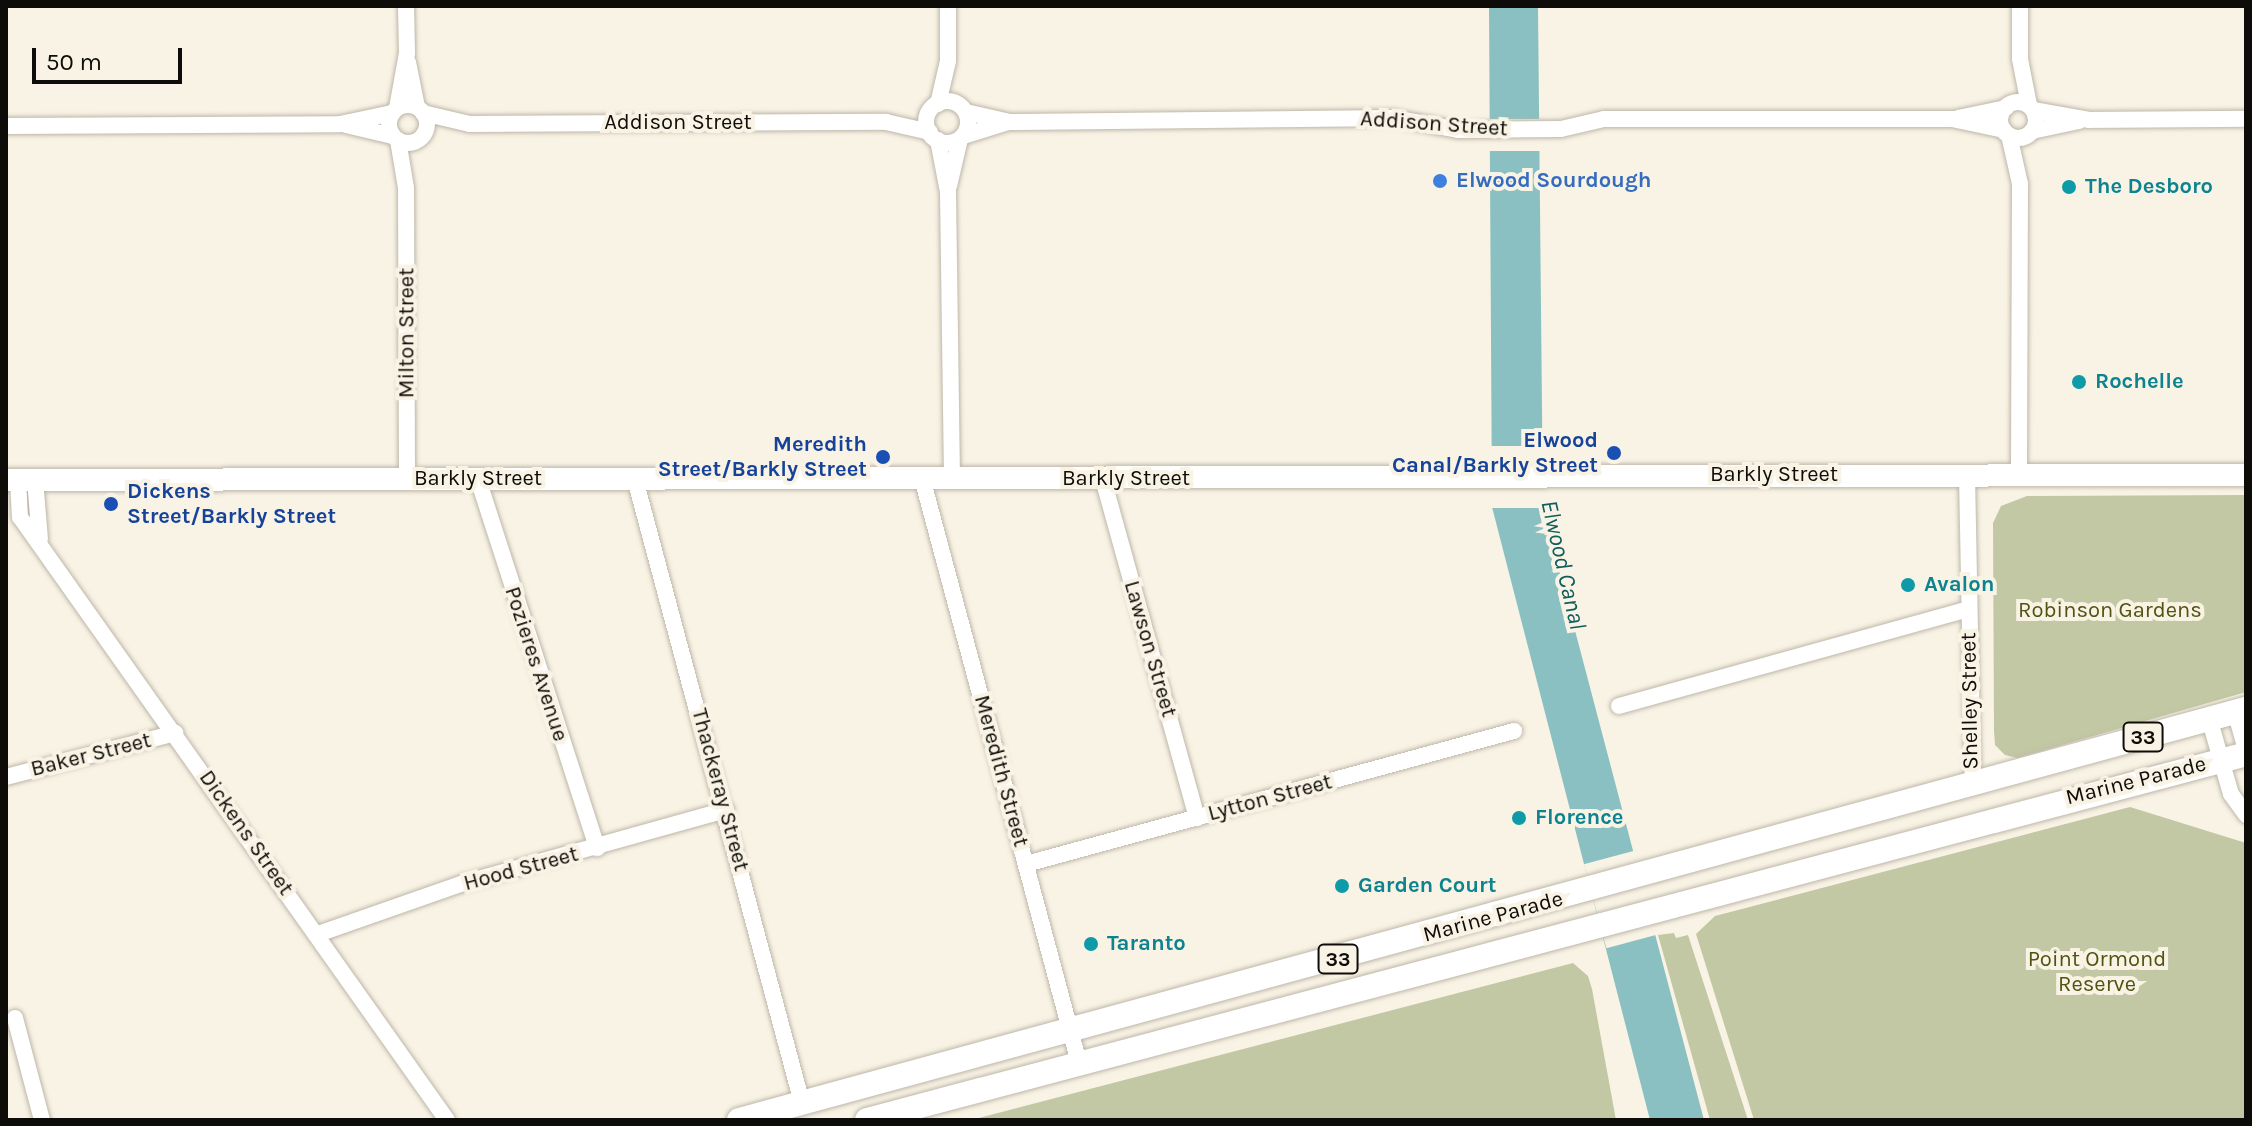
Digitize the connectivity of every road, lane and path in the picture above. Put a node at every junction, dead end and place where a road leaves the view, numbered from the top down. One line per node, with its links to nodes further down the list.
1 (406, 6): 4 (street)
2 (948, 6): 6 (street)
3 (2020, 6): 5 (street)
4 (407, 53): 11 (street); 12 (street)
5 (2020, 59): 7 (street); 10 (street)
6 (948, 61): 8 (street); 9 (street)
7 (2007, 106): 10 (street, Addison Street); 13 (street, Addison Street); 22 (street)
8 (934, 108): 9 (street, Addison Street); 16 (street, Addison Street); 23 (street)
9 (962, 108): 17 (street, Addison Street); 24 (street)
10 (2031, 108): 15 (street); 21 (street)
11 (395, 110): 12 (street, Addison Street); 18 (street); 25 (street, Milton Street)
12 (420, 110): 19 (street, Addison Street); 26 (street, Milton Street)
13 (1952, 119): 17 (street, Addison Street); 22 (street, Addison Street)
14 (2246, 119): 15 (street)
15 (2089, 120): 21 (street)
16 (886, 122): 19 (street, Addison Street); 23 (street, Addison Street)
17 (1010, 122): 24 (street, Addison Street)
18 (340, 124): 20 (street); 25 (street)
19 (470, 124): 26 (street, Addison Street)
20 (6, 126)
21 (2031, 132): 22 (street, Addison Street); 27 (street)
22 (2007, 133): 27 (street)
23 (934, 136): 24 (street, Addison Street); 29 (street)
24 (961, 137): 29 (street)
25 (396, 138): 26 (street, Addison Street); 28 (street, Milton Street)
26 (420, 138): 28 (street, Milton Street)
27 (2020, 184): 30 (street)
28 (406, 188): 35 (street, Milton Street)
29 (948, 192): 34 (street)
30 (2019, 474): 31 (main road, Barkly Street); 32 (main road, Barkly Street)
31 (1967, 475): 38 (main road, Barkly Street); 40 (street, Shelley Street)
32 (2246, 475)
33 (922, 478): 34 (main road, Barkly Street); 37 (main road, Barkly Street); 54 (street, Meredith Street)
34 (952, 478): 38 (main road, Barkly Street)
35 (407, 479): 36 (main road, Barkly Street); 39 (main road, Barkly Street)
36 (478, 479): 37 (main road, Barkly Street); 53 (street, Pozieres Avenue)
37 (635, 479): 50 (street, Thackeray Street)
38 (1103, 479): 52 (street, Lawson Street)
39 (19, 480): 45 (street, Dickens Street)
40 (1968, 609): 41 (street); 49 (street, Shelley Street)
41 (1619, 706)
42 (2240, 710): 43 (main road, Marine Parade / 33); 46 (street)
43 (2209, 718): 47 (street); 49 (main road, Marine Parade / 33)
44 (1514, 731): 52 (street, Lytton Street)
45 (175, 733): 48 (street, Baker Street); 55 (street, Dickens Street)
46 (2246, 752): 47 (main road, Marine Parade / 33)
47 (2222, 768): 51 (street); 58 (main road, Marine Parade / 33)
48 (6, 777)
49 (1973, 783): 57 (main road, Marine Parade / 33)
50 (726, 810): 53 (street, Hood Street); 59 (street, Thackeray Street)
51 (2246, 815)
52 (1197, 818): 54 (street, Lytton Street)
53 (597, 848): 55 (street, Hood Street)
54 (1026, 864): 57 (street, Meredith Street)
55 (318, 934): 61 (street, Dickens Street)
56 (15, 1018): 60 (street)
57 (1071, 1031): 58 (street, Meredith Street); 59 (main road, Marine Parade / 33)
58 (1079, 1063): 63 (main road, Marine Parade / 33)
59 (802, 1103): 62 (main road, Marine Parade / 33)
60 (42, 1120)
61 (447, 1120)
62 (739, 1120)
63 (867, 1120)

